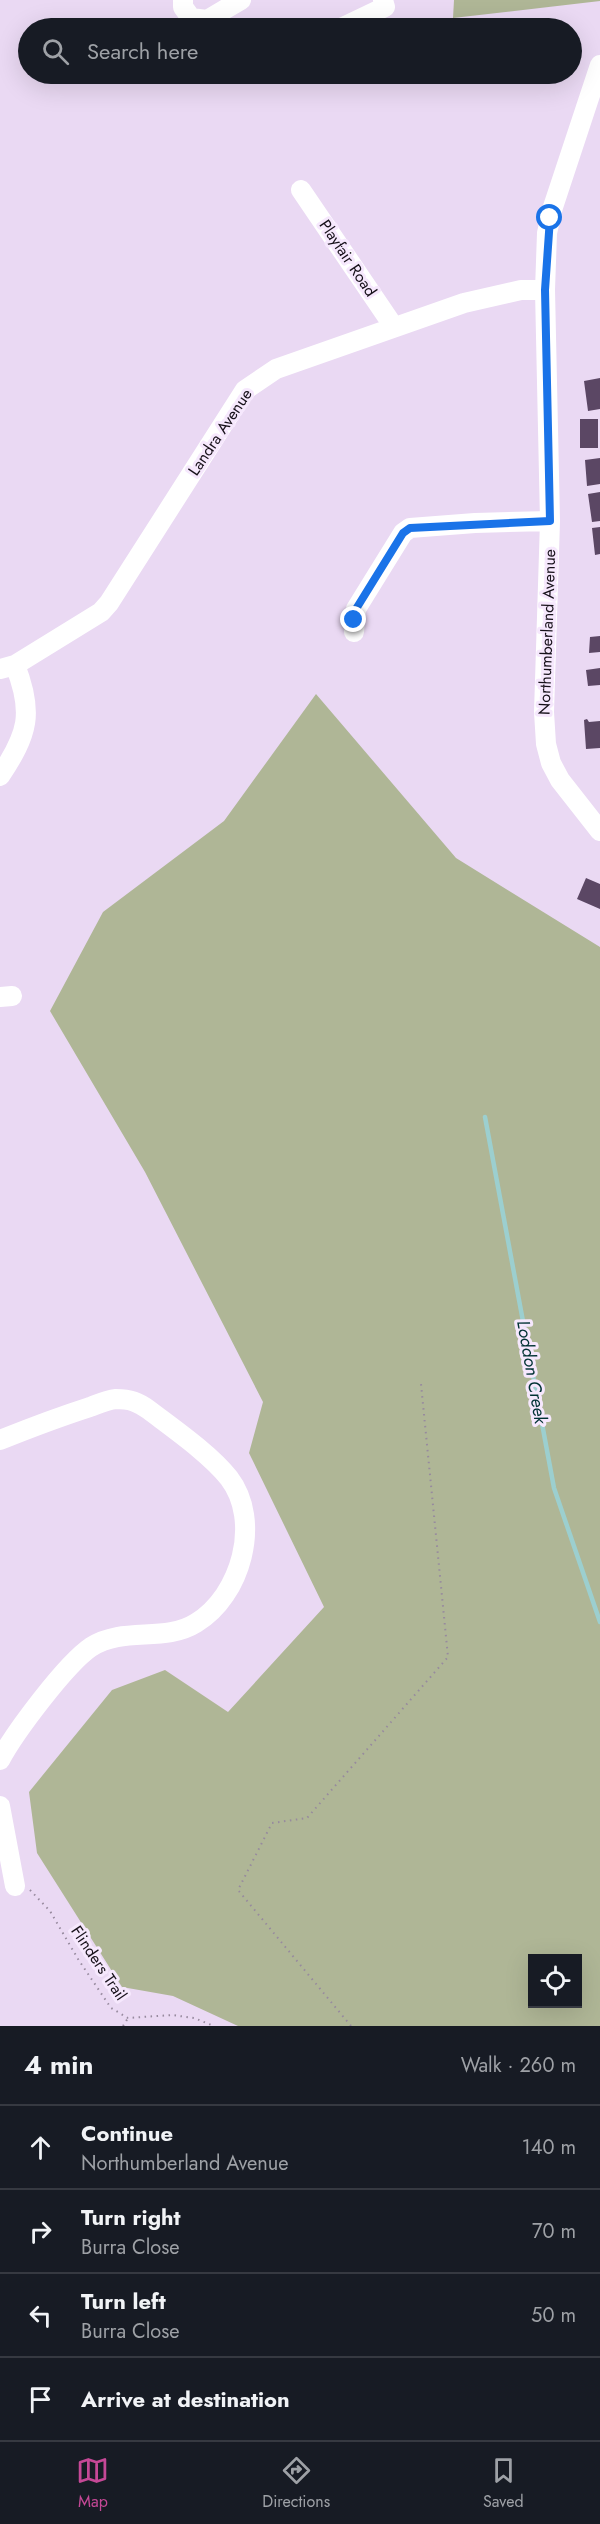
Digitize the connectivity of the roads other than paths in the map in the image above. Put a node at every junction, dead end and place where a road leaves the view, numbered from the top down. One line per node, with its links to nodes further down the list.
1 (183, 0): 4 (street)
2 (241, 0): 5 (street)
3 (383, 0): 6 (street)
4 (191, 18)
5 (210, 18)
6 (362, 18)
7 (600, 65): 9 (street, Northumberland Avenue)
8 (301, 190): 10 (street, Playfair Road)
9 (545, 290): 10 (street, Landra Avenue); 11 (street, Northumberland Avenue)
10 (394, 327): 13 (street, Landra Avenue)
11 (550, 521): 12 (street); 15 (street, Northumberland Avenue)
12 (354, 632)
13 (8, 667): 14 (street)
14 (0, 776)
15 (600, 831)
16 (0, 1440): 17 (street)
17 (0, 1760)
18 (0, 1806): 19 (street)
19 (15, 1886)

